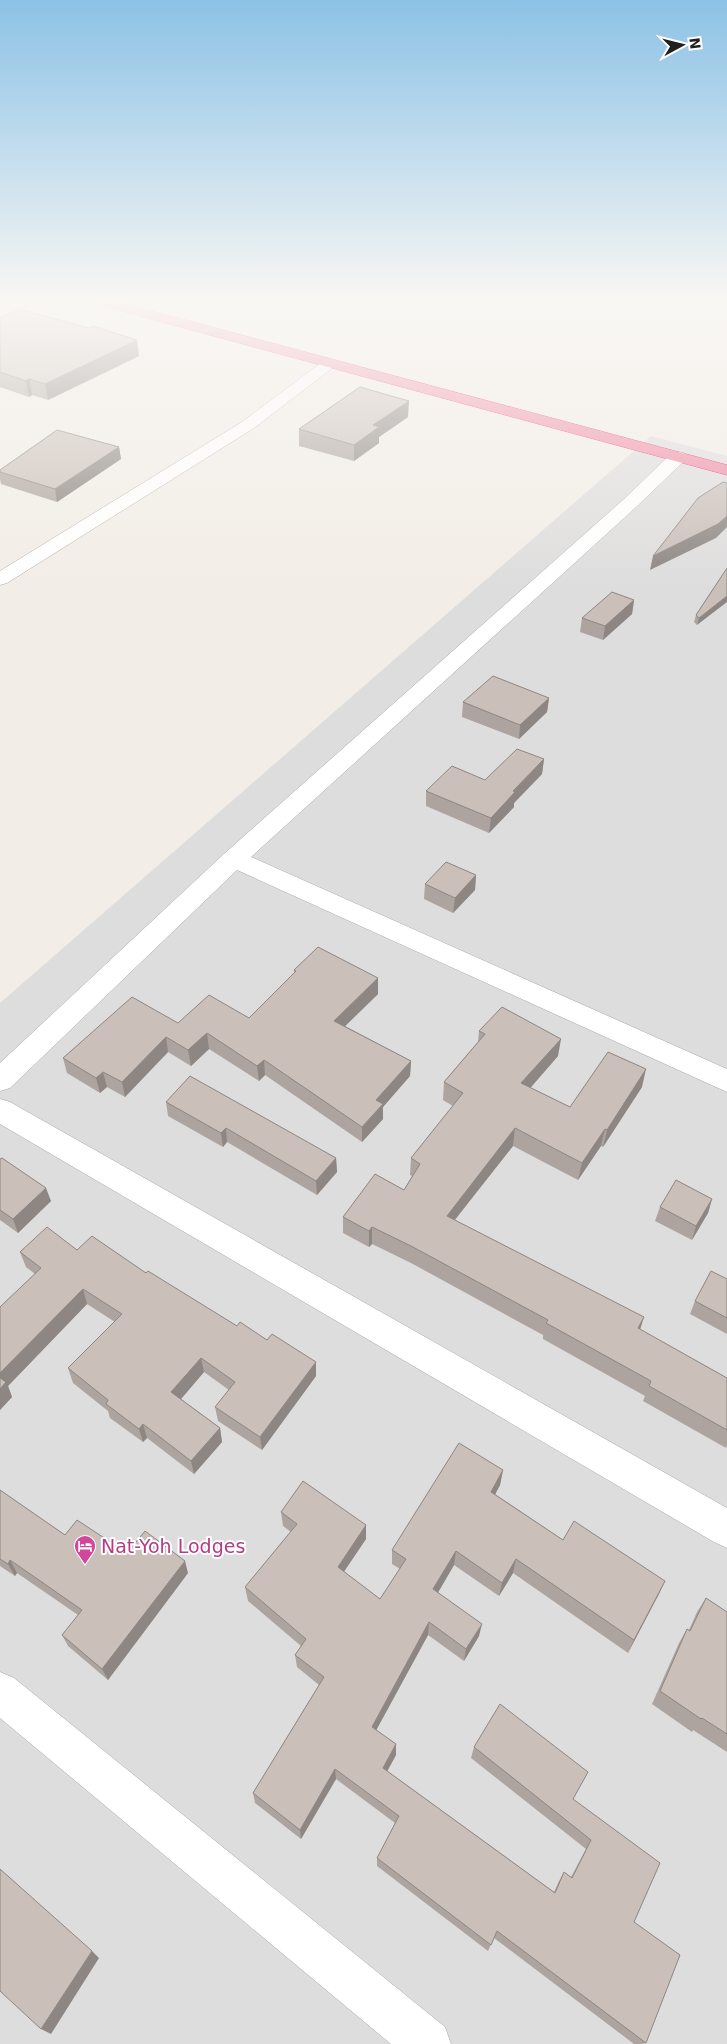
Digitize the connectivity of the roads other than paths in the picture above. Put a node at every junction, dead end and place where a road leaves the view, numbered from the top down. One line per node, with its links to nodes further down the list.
1 (283, 398): 5 (street)
2 (461, 398): 3 (highway)
3 (678, 457): 4 (highway); 6 (street)
4 (727, 470)
5 (0, 580)
6 (234, 859): 7 (street); 8 (street)
7 (0, 1080)
8 (727, 1081)
9 (0, 1110): 10 (street)
10 (727, 1529)
11 (0, 1692): 12 (street)
12 (428, 2044)

